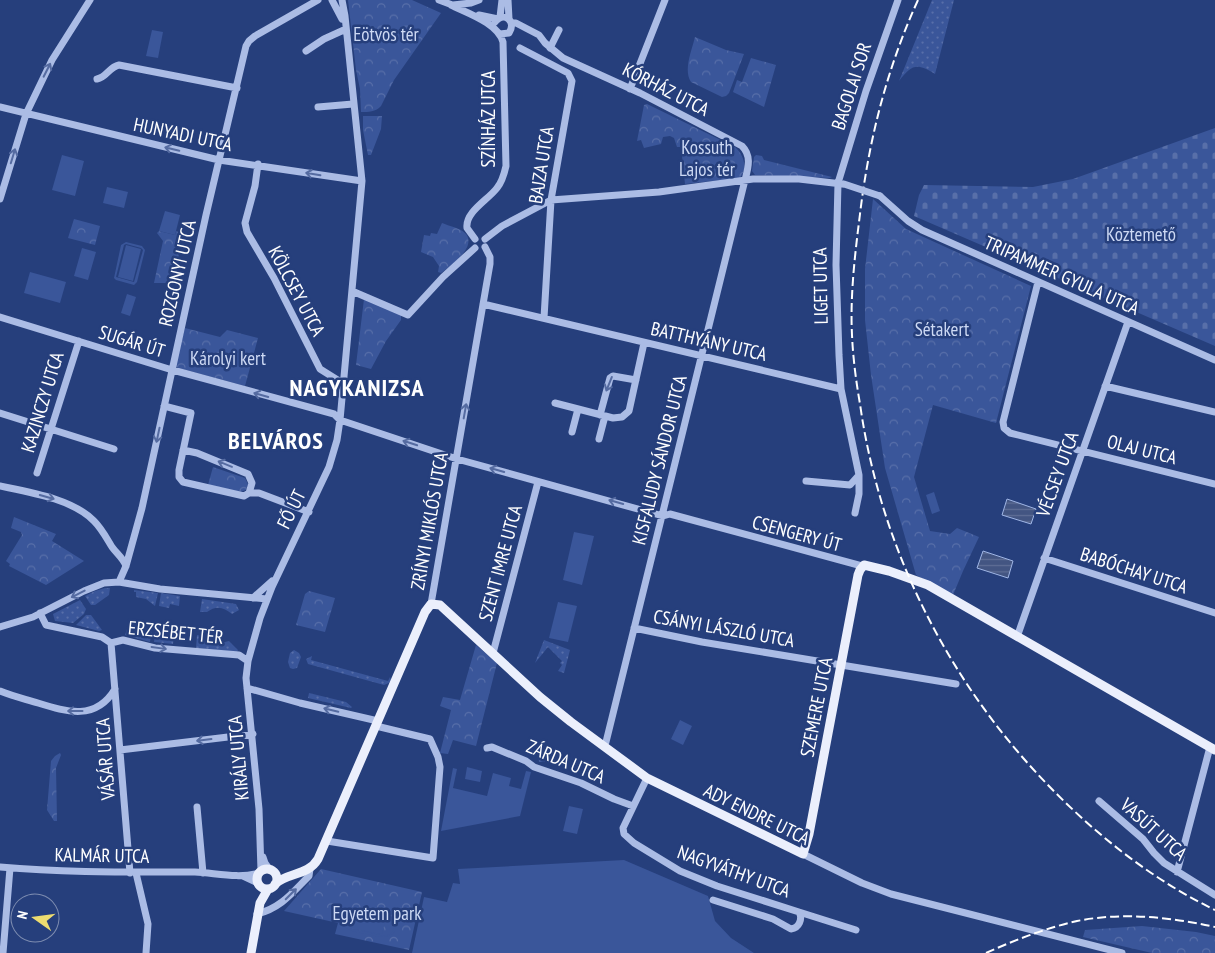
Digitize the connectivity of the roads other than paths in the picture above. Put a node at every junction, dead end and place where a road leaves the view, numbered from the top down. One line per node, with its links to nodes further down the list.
1 (90, 0): 26 (street, one-way to 1)
2 (332, 0): 14 (street)
3 (342, 0): 14 (street)
4 (439, 0): 11 (street)
5 (479, 0): 11 (street)
6 (502, 0): 12 (street)
7 (508, 0): 13 (street)
8 (665, 0): 22 (street)
9 (314, 1): 21 (street, ROZGONYI UTCA)
10 (895, 1): 31 (street, BAGOLAI SOR)
11 (451, 5): 12 (street); 16 (street)
12 (499, 18): 13 (street, KÓRHÁZ UTCA); 16 (street)
13 (511, 21): 16 (street); 17 (street, KÓRHÁZ UTCA)
14 (345, 26): 19 (street); 23 (street)
15 (559, 30): 17 (street)
16 (503, 32): 17 (street, KÓRHÁZ UTCA); 34 (street, SZÍNHÁZ UTCA)
17 (548, 45): 22 (street, KÓRHÁZ UTCA)
18 (520, 48): 33 (street, BAJZA UTCA)
19 (306, 51)
20 (97, 79): 21 (street)
21 (237, 88): 27 (street, ROZGONYI UTCA)
22 (630, 89): 29 (street, KÓRHÁZ UTCA)
23 (353, 104): 25 (street); 30 (street)
24 (0, 107): 26 (street, HUNYADI UTCA)
25 (318, 107)
26 (26, 114): 27 (street, HUNYADI UTCA, one-way to 26); 32 (street, one-way to 26)
27 (220, 160): 28 (street, HUNYADI UTCA); 47 (street, ROZGONYI UTCA)
28 (258, 164): 30 (street, HUNYADI UTCA, one-way to 28); 49 (street, KÖLCSEY UTCA)
29 (745, 180): 31 (street); 33 (street); 45 (street, KISFALUDY SÁNDOR UTCA)
30 (362, 181): 38 (street)
31 (841, 184): 37 (street, TRIPAMMER GYULA UTCA, bridge); 53 (street, LIGET UTCA)
32 (0, 199)
33 (551, 200): 35 (street); 41 (street, BAJZA UTCA)
34 (475, 239): 35 (street); 36 (street)
35 (485, 243): 36 (street); 39 (street, ZRÍNYI MIKLÓS UTCA)
36 (475, 248): 38 (street)
37 (1038, 282): 42 (street, TRIPAMMER GYULA UTCA); 66 (street, OLAJ UTCA)
38 (352, 291): 48 (street, FŐ ÚT)
39 (483, 304): 41 (street, BATTHYÁNY UTCA); 67 (street, ZRÍNYI MIKLÓS UTCA, one-way to 39)
40 (0, 317): 43 (street, SUGÁR ÚT)
41 (544, 318): 44 (street, BATTHYÁNY UTCA)
42 (1128, 322): 46 (street, TRIPAMMER GYULA UTCA); 52 (street, VÉCSEY UTCA)
43 (79, 341): 47 (street, SUGÁR ÚT); 61 (street, KAZINCZY UTCA)
44 (644, 343): 45 (street, BATTHYÁNY UTCA); 50 (street)
45 (701, 356): 53 (street, BATTHYÁNY UTCA); 77 (street, KISFALUDY SÁNDOR UTCA)
46 (1215, 360)
47 (172, 370): 55 (street, ROZGONYI UTCA); 60 (street, SUGÁR ÚT, one-way to 47)
48 (345, 370): 49 (street); 51 (street, FŐ ÚT)
49 (323, 371): 51 (street)
50 (636, 380): 59 (street); 59 (street, one-way to 59)
51 (344, 384): 60 (street, FŐ ÚT)
52 (1105, 386): 57 (street); 66 (street, VÉCSEY UTCA)
53 (841, 389): 69 (street)
54 (555, 403): 56 (street)
55 (164, 406): 65 (street); 79 (street, ROZGONYI UTCA, one-way to 79)
56 (578, 409): 59 (street); 62 (street)
57 (1215, 412)
58 (0, 413): 61 (street)
59 (602, 416): 63 (street)
60 (340, 420): 67 (street, CSENGERY ÚT, one-way to 60); 75 (street, FŐ ÚT)
61 (52, 429): 64 (street); 68 (street, KAZINCZY UTCA)
62 (572, 432)
63 (599, 439)
64 (114, 449)
65 (183, 450): 74 (street, one-way to 65); 74 (street)
66 (1082, 451): 72 (street, OLAJ UTCA); 78 (street, VÉCSEY UTCA)
67 (457, 459): 71 (street, CSENGERY ÚT, one-way to 67); 85 (street, ZRÍNYI MIKLÓS UTCA)
68 (37, 473)
69 (859, 475): 70 (street); 76 (street)
70 (806, 481)
71 (538, 482): 77 (street, CSENGERY ÚT, one-way to 71); 93 (street, SZENT IMRE UTCA)
72 (1215, 484)
73 (0, 486): 79 (street, one-way to 79)
74 (249, 493): 75 (street)
75 (308, 512): 81 (street, FŐ ÚT)
76 (855, 513)
77 (663, 516): 80 (street, CSENGERY ÚT); 90 (street, KISFALUDY SÁNDOR UTCA)
78 (1044, 558): 88 (street, BABÓCHAY UTCA); 91 (street, VÉCSEY UTCA)
79 (126, 566): 82 (street, ROZGONYI UTCA)
80 (862, 566): 91 (main road, CSENGERY ÚT); 95 (main road, SZEMERE UTCA)
81 (276, 577): 83 (street); 84 (street, FŐ ÚT)
82 (119, 582): 83 (street); 87 (street, one-way to 87)
83 (253, 598): 84 (street)
84 (267, 600): 86 (street, FŐ ÚT)
85 (431, 604): 93 (main road, ADY ENDRE UTCA); 100 (main road, ZRÍNYI MIKLÓS UTCA)
86 (263, 610): 94 (street, ERZSÉBET TÉR)
87 (40, 613): 89 (street); 92 (street, ERZSÉBET TÉR)
88 (1215, 613)
89 (0, 627)
90 (634, 628): 95 (street, CSÁNYI LÁSZLÓ UTCA); 102 (street, KISFALUDY SÁNDOR UTCA)
91 (1017, 637): 104 (main road, CSENGERY ÚT)
92 (111, 643): 94 (street, ERZSÉBET TÉR, one-way to 94); 98 (street, VÁSÁR UTCA)
93 (493, 653): 102 (main road, ADY ENDRE UTCA)
94 (248, 661): 97 (street, KIRÁLY UTCA)
95 (840, 665): 96 (street, CSÁNYI LÁSZLÓ UTCA); 112 (main road, SZEMERE UTCA)
96 (956, 684)
97 (247, 688): 100 (street, one-way to 97); 101 (street, KIRÁLY UTCA)
98 (115, 689): 99 (street, one-way to 99); 105 (street, VÁSÁR UTCA)
99 (0, 691)
100 (378, 724): 110 (main road, ZRÍNYI MIKLÓS UTCA); 110 (street)
101 (253, 734): 105 (street, one-way to 105); 111 (street, KIRÁLY UTCA)
102 (603, 746): 106 (main road, ADY ENDRE UTCA)
103 (487, 748): 108 (street, ZÁRDA UTCA)
104 (1213, 749): 120 (street)
105 (120, 750): 116 (street, VÁSÁR UTCA)
106 (647, 778): 108 (street); 112 (main road, ADY ENDRE UTCA)
107 (1099, 801): 120 (street, VASÚT UTCA)
108 (632, 806): 126 (street, NAGYVÁTHY UTCA)
109 (198, 807): 117 (street)
110 (326, 842): 115 (main road, ZRÍNYI MIKLÓS UTCA)
111 (261, 852): 118 (street, KIRÁLY UTCA); 119 (street, KIRÁLY UTCA)
112 (803, 854): 129 (street, ADY ENDRE UTCA)
113 (0, 867): 114 (street, KALMÁR UTCA)
114 (10, 868): 116 (street, KALMÁR UTCA); 130 (street)
115 (310, 869): 121 (main road); 127 (street, one-way to 115)
116 (133, 872): 117 (street, KALMÁR UTCA); 131 (street, VÁSÁR UTCA)
117 (203, 872): 122 (street, KALMÁR UTCA)
118 (260, 872): 119 (main road); 122 (street, KALMÁR UTCA); 123 (main road)
119 (273, 872): 121 (main road); 123 (main road)
120 (1177, 872): 124 (street, VASÚT UTCA)
121 (294, 875): 123 (main road)
122 (243, 876): 123 (street, KALMÁR UTCA)
123 (265, 885): 127 (main road)
124 (1215, 895)
125 (713, 900): 126 (street, NAGYVÁTHY UTCA)
126 (799, 912): 128 (street)
127 (261, 913): 132 (main road)
128 (856, 930)
129 (1110, 952): 133 (street, ADY ENDRE UTCA)
130 (3, 953)
131 (146, 953)
132 (251, 953)
133 (1122, 953)

